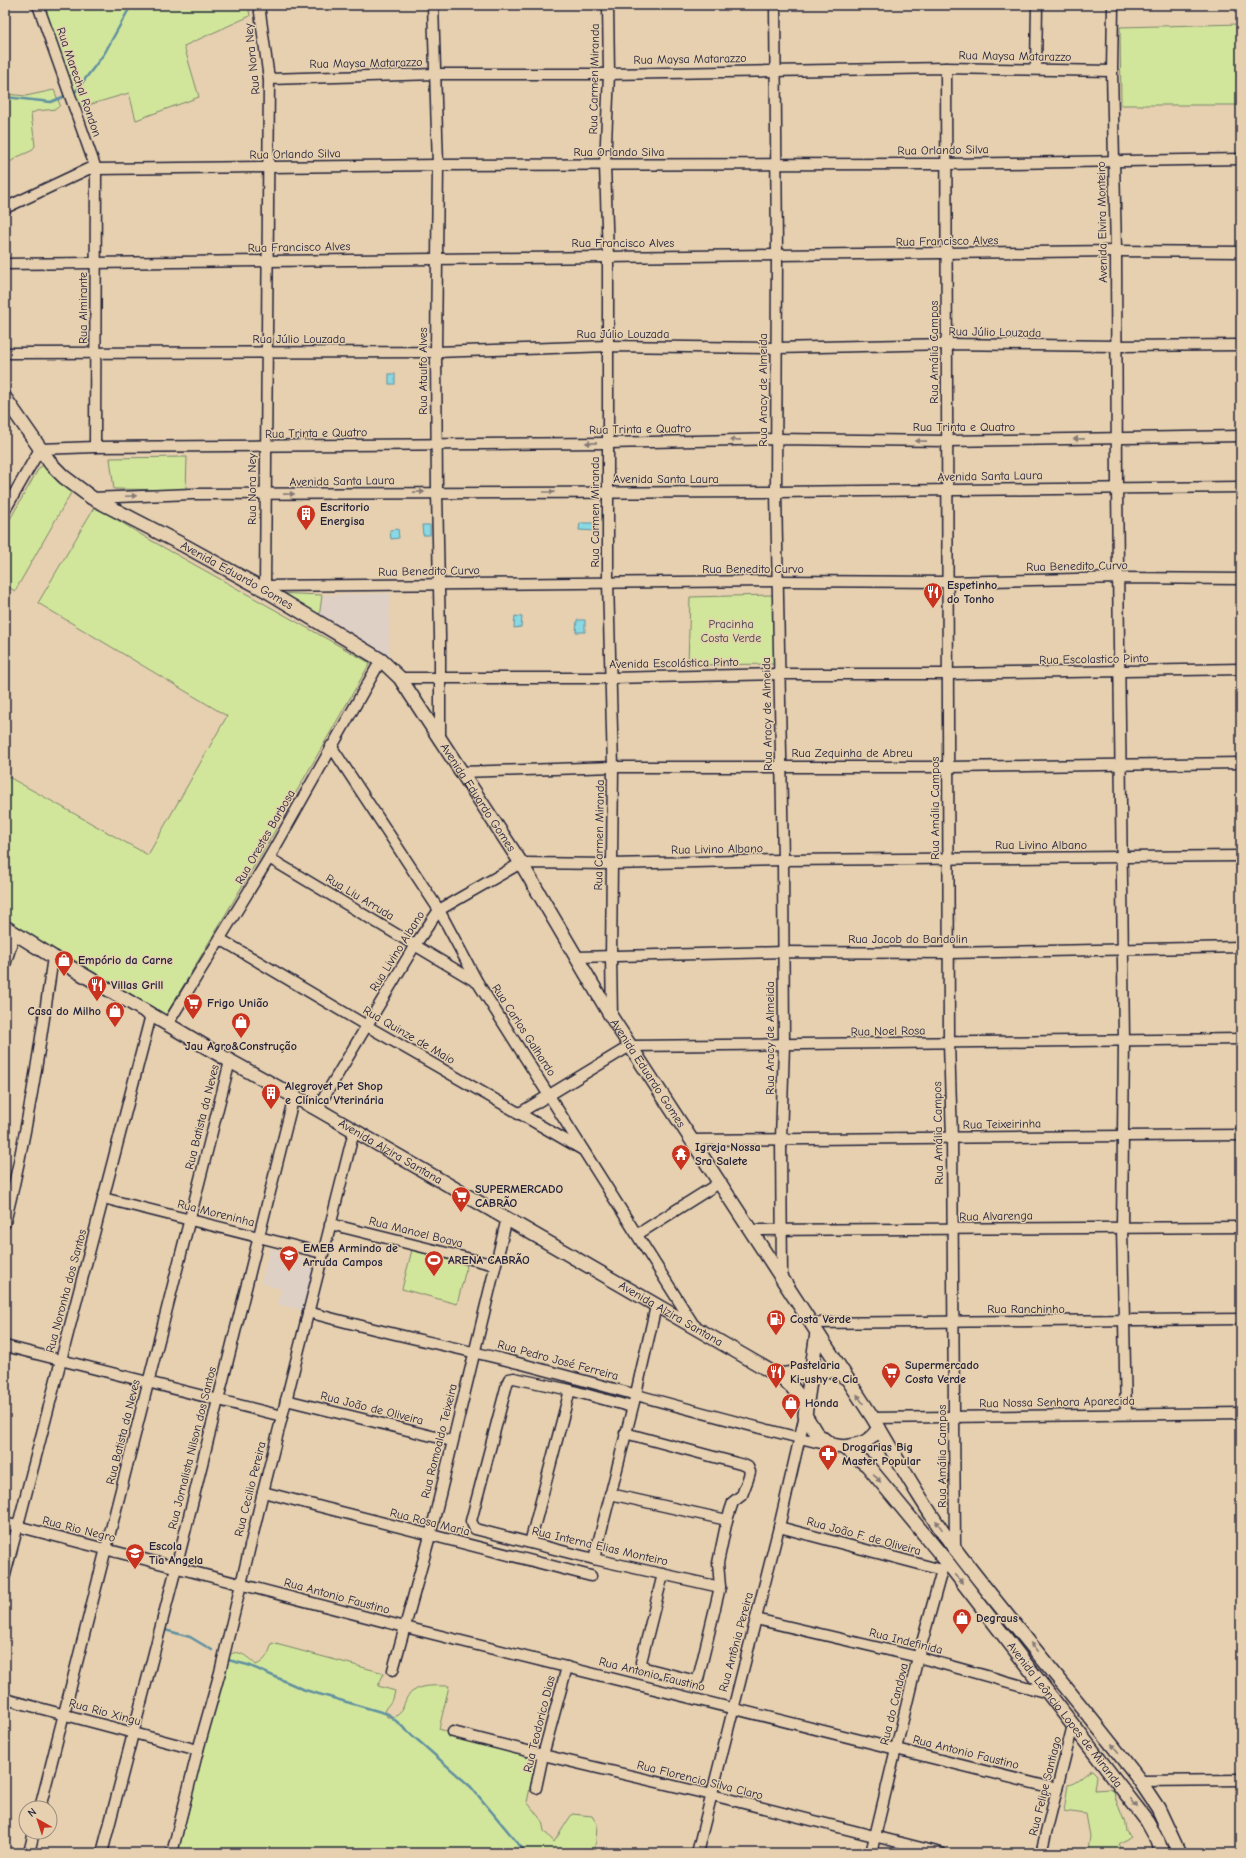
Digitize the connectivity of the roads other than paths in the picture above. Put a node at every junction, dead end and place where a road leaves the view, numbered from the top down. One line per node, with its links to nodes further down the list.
1 (38, 5): 22 (street, Rua Marechal Rondon)
2 (259, 5): 14 (street, Rua Nora Ney)
3 (433, 5): 12 (street, Rua Ataulfo Alves)
4 (608, 5): 13 (street, Rua Carmen Miranda)
5 (775, 5): 10 (street, Rua Aracy de Almeida)
6 (1037, 5): 9 (street)
7 (1113, 5): 11 (street, Avenida Elvira Monteiro)
8 (946, 68): 9 (street, Rua Maysa Matarazzo); 10 (street, Rua Maysa Matarazzo); 18 (street, Rua Amália Campos)
9 (1036, 69): 11 (street, Rua Maysa Matarazzo)
10 (775, 70): 13 (street, Rua Maysa Matarazzo); 17 (street, Rua Aracy de Almeida)
11 (1112, 71): 16 (street, Avenida Elvira Monteiro)
12 (436, 74): 13 (street, Rua Maysa Matarazzo); 14 (street, Rua Maysa Matarazzo); 19 (street, Rua Ataulfo Alves)
13 (609, 74): 20 (street, Rua Carmen Miranda)
14 (269, 79): 21 (street, Rua Nora Ney)
15 (1241, 159): 16 (street, Rua Orlando Silva)
16 (1113, 160): 18 (street, Rua Orlando Silva); 24 (street, Avenida Elvira Monteiro)
17 (776, 164): 18 (street, Rua Orlando Silva); 20 (street, Rua Orlando Silva); 28 (street, Rua Aracy de Almeida)
18 (946, 164): 26 (street, Rua Amália Campos)
19 (438, 165): 20 (street, Rua Orlando Silva); 21 (street, Rua Orlando Silva); 29 (street, Rua Ataulfo Alves)
20 (605, 165): 27 (street, Rua Carmen Miranda)
21 (268, 168): 22 (street, Rua Orlando Silva); 30 (street, Rua Nora Ney)
22 (96, 169): 23 (street, Rua Orlando Silva); 31 (street, Rua Almirante)
23 (5, 208)
24 (1116, 251): 25 (street, Rua Francisco Alves); 26 (street, Rua Francisco Alves); 36 (street, Avenida Elvira Monteiro)
25 (1241, 252)
26 (947, 254): 28 (street, Rua Francisco Alves); 33 (street, Rua Amália Campos)
27 (608, 256): 28 (street, Rua Francisco Alves); 29 (street, Rua Francisco Alves); 35 (street, Rua Carmen Miranda)
28 (777, 256): 37 (street, Rua Aracy de Almeida)
29 (437, 258): 30 (street, Rua Francisco Alves); 40 (street, Rua Ataulfo Alves)
30 (267, 260): 31 (street, Rua Francisco Alves); 39 (street, Rua Nora Ney)
31 (96, 263): 32 (street, Rua Francisco Alves); 38 (street, Rua Almirante)
32 (5, 264)
33 (947, 344): 36 (street, Rua Júlio Louzada); 37 (street, Rua Júlio Louzada); 46 (street, Rua Amália Campos)
34 (1241, 345): 36 (street, Rua Júlio Louzada)
35 (608, 346): 37 (street, Rua Júlio Louzada); 40 (street, Rua Júlio Louzada); 47 (street, Rua Carmen Miranda)
36 (1116, 346): 44 (street, Avenida Elvira Monteiro)
37 (777, 348): 45 (street, Rua Aracy de Almeida)
38 (96, 352): 39 (street, Rua Júlio Louzada); 41 (street, Rua Júlio Louzada); 49 (street, Rua Almirante)
39 (267, 352): 40 (street, Rua Júlio Louzada); 50 (street, Rua Nora Ney)
40 (436, 352): 48 (street, Rua Ataulfo Alves)
41 (5, 353)
42 (5, 398): 51 (main road, Avenida Eduardo Gomes)
43 (1241, 436): 44 (street, Rua Trinta e Quatro)
44 (1118, 438): 46 (street, Rua Trinta e Quatro, one-way to 46); 53 (street)
45 (776, 439): 46 (street, Rua Trinta e Quatro, one-way to 45); 47 (street, Rua Trinta e Quatro, one-way to 47); 57 (street, Rua Aracy de Almeida)
46 (947, 442): 54 (street, Rua Amália Campos)
47 (608, 443): 48 (street, Rua Trinta e Quatro, one-way to 48); 56 (street, Rua Carmen Miranda)
48 (436, 445): 50 (street, Rua Trinta e Quatro); 55 (street, Rua Ataulfo Alves)
49 (95, 447): 50 (street, Rua Trinta e Quatro); 51 (street, Rua Trinta e Quatro)
50 (265, 447): 58 (street, Rua Nora Ney)
51 (40, 449): 59 (street); 60 (main road, Avenida Eduardo Gomes)
52 (1241, 487): 53 (street, Avenida Santa Laura)
53 (1117, 488): 54 (street, Avenida Santa Laura); 62 (street)
54 (947, 490): 57 (street, Avenida Santa Laura); 66 (street, Rua Amália Campos)
55 (437, 492): 56 (street, Avenida Santa Laura, one-way to 56); 58 (street, Avenida Santa Laura, one-way to 55); 67 (street, Rua Ataulfo Alves)
56 (607, 492): 57 (street, Avenida Santa Laura); 65 (street, Rua Carmen Miranda)
57 (776, 492): 64 (street, Rua Aracy de Almeida)
58 (265, 495): 60 (street, Avenida Santa Laura, one-way to 58); 68 (street, Rua Nora Ney)
59 (8, 498): 61 (street)
60 (92, 498): 68 (main road, Avenida Eduardo Gomes)
61 (5, 510)
62 (1119, 578): 63 (street, Rua Benedito Curvo); 66 (street, Rua Benedito Curvo); 71 (street)
63 (1241, 578)
64 (778, 581): 65 (street, Rua Benedito Curvo); 66 (street, Rua Benedito Curvo); 72 (street, Rua Aracy de Almeida)
65 (608, 582): 67 (street, Rua Benedito Curvo); 76 (street, Rua Carmen Miranda)
66 (948, 582): 73 (street, Rua Amália Campos)
67 (439, 584): 68 (street, Rua Benedito Curvo); 75 (street, Rua Ataulfo Alves)
68 (265, 588): 69 (main road, Avenida Eduardo Gomes)
69 (381, 660): 74 (main road, Avenida Eduardo Gomes); 78 (street, Rua Orestes Barbosa)
70 (1241, 669): 71 (street, Rua Escolastico Pinto)
71 (1120, 671): 73 (street, Rua Escolastico Pinto); 80 (street)
72 (780, 674): 73 (street, Avenida Escolástica Pinto); 76 (street, Avenida Escolástica Pinto); 81 (street, Rua Aracy de Almeida)
73 (948, 674): 83 (street, Rua Amália Campos)
74 (400, 678): 75 (street, Avenida Escolástica Pinto); 77 (main road, Avenida Eduardo Gomes)
75 (440, 678): 76 (street, Avenida Escolástica Pinto); 77 (street, Rua Ataulfo Alves)
76 (612, 678): 82 (street, Rua Carmen Miranda)
77 (440, 737): 84 (main road, Avenida Eduardo Gomes)
78 (331, 746): 86 (street, Rua Orestes Barbosa); 92 (street, Rua Carlos Galhardo)
79 (1241, 763): 80 (street, Rua Zequinha de Abreu)
80 (1121, 764): 83 (street, Rua Zequinha de Abreu); 88 (street)
81 (781, 766): 82 (street, Rua Zequinha de Abreu); 83 (street, Rua Zequinha de Abreu); 89 (street, Rua Aracy de Almeida)
82 (613, 767): 84 (street, Rua Zequinha de Abreu); 91 (street, Rua Carmen Miranda)
83 (948, 767): 87 (street, Rua Amália Campos)
84 (462, 772): 90 (main road, Avenida Eduardo Gomes)
85 (1241, 856): 88 (street, Rua Livino Albano)
86 (269, 858): 94 (street, Rua Orestes Barbosa); 95 (street, Rua Liu Arruda)
87 (949, 858): 88 (street, Rua Livino Albano); 89 (street, Rua Livino Albano); 99 (street, Rua Amália Campos)
88 (1122, 858): 97 (street)
89 (783, 860): 91 (street, Rua Livino Albano); 98 (street, Rua Aracy de Almeida)
90 (521, 863): 91 (street, Rua Livino Albano); 92 (street, Rua Livino Albano); 100 (main road, Avenida Eduardo Gomes)
91 (612, 864): 102 (street, Rua Carmen Miranda)
92 (439, 910): 95 (street, Rua Livino Albano); 104 (street, Rua Carlos Galhardo)
93 (10, 930): 101 (main road, Avenida Alzira Santana); 103 (street)
94 (220, 939): 107 (street, Rua Orestes Barbosa); 108 (street, Rua Quinze de Maio)
95 (415, 945): 104 (street, Rua Liu Arruda); 108 (street, Rua Livino Albano)
96 (1241, 947): 97 (street, Rua Jacob do Bandolin)
97 (1123, 950): 99 (street, Rua Jacob do Bandolin); 110 (street)
98 (783, 952): 99 (street, Rua Jacob do Bandolin); 102 (street, Rua Jacob do Bandolin); 112 (street, Rua Aracy de Almeida)
99 (949, 953): 111 (street, Rua Amália Campos)
100 (576, 956): 102 (street, Rua Jacob do Bandolin); 106 (main road, Avenida Eduardo Gomes)
101 (53, 957): 105 (main road, Avenida Alzira Santana); 130 (street)
102 (610, 957): 106 (street, Rua Carmen Miranda)
103 (5, 965)
104 (478, 983): 115 (street, Rua Carlos Galhardo)
105 (151, 1015): 107 (main road, Avenida Alzira Santana); 127 (street, Rua Noronha dos Santos)
106 (612, 1018): 113 (main road, Avenida Eduardo Gomes)
107 (167, 1025): 114 (main road, Avenida Alzira Santana)
108 (367, 1026): 117 (street, Rua Livino Albano); 118 (street, Rua Quinze de Maio)
109 (1241, 1039): 110 (street, Rua Noel Rosa)
110 (1124, 1040): 111 (street, Rua Noel Rosa); 120 (street)
111 (949, 1043): 112 (street, Rua Noel Rosa); 122 (street, Rua Amália Campos)
112 (784, 1045): 113 (street, Rua Noel Rosa); 123 (street, Rua Aracy de Almeida)
113 (630, 1046): 115 (street); 124 (main road, Avenida Eduardo Gomes)
114 (230, 1061): 116 (main road, Avenida Alzira Santana); 129 (street, Rua Batista da Neves)
115 (550, 1094): 118 (street); 125 (street, Rua Carlos Galhardo)
116 (294, 1096): 117 (main road, Avenida Alzira Santana); 138 (street, Rua Jornalista Nilson dos Santos)
117 (317, 1109): 119 (main road, Avenida Alzira Santana)
118 (518, 1114): 125 (street, Rua Quinze de Maio)
119 (354, 1131): 128 (main road, Avenida Alzira Santana); 131 (street, Rua Cecilio Pereira)
120 (1123, 1135): 121 (street, Rua Teixeirinha); 122 (street, Rua Teixeirinha); 133 (street)
121 (1241, 1135)
122 (952, 1138): 123 (street, Rua Teixeirinha); 134 (street, Rua Amália Campos)
123 (781, 1139): 124 (street, Rua Teixeirinha); 136 (street, Rua Aracy de Almeida)
124 (692, 1140): 126 (main road, Avenida Eduardo Gomes)
125 (586, 1152): 137 (street, Rua Carlos Galhardo)
126 (719, 1183): 135 (main road, Avenida Eduardo Gomes); 137 (street)
127 (103, 1198): 129 (street, Rua Moreninha); 151 (street, Rua Noronha dos Santos)
128 (506, 1218): 140 (street, Rua Romoaldo Teixeira); 142 (main road, Avenida Alzira Santana)
129 (190, 1220): 138 (street, Rua Moreninha); 155 (street, Rua Batista da Neves)
130 (5, 1223)
131 (330, 1224): 139 (street, Rua Cecilio Pereira); 140 (street, Rua Manoel Boava)
132 (1241, 1226): 133 (street, Rua Alvarenga)
133 (1122, 1228): 134 (street, Rua Alvarenga); 145 (street)
134 (953, 1229): 136 (street, Rua Alvarenga); 146 (street, Rua Amália Campos)
135 (751, 1230): 136 (street, Rua Alvarenga); 141 (main road, Avenida Eduardo Gomes)
136 (782, 1230): 141 (street, Rua Aracy de Almeida)
137 (638, 1234): 147 (street, Rua Carlos Galhardo)
138 (258, 1238): 139 (street, Rua Moreninha); 158 (street, Rua Jornalista Nilson dos Santos)
139 (322, 1254): 143 (street, Rua Cecilio Pereira)
140 (496, 1265): 150 (street, Rua Romoaldo Teixeira)
141 (782, 1279): 148 (main road, Avenida Eduardo Gomes)
142 (656, 1306): 147 (main road, Avenida Alzira Santana); 157 (street)
143 (308, 1312): 150 (street, Rua Pedro José Ferreira); 159 (street, Rua Cecilio Pereira)
144 (1241, 1320): 145 (street, Rua Ranchinho)
145 (1124, 1321): 146 (street, Rua Ranchinho); 163 (street)
146 (953, 1322): 148 (street, Rua Ranchinho); 165 (street, Rua Amália Campos)
147 (695, 1327): 153 (main road, Avenida Alzira Santana)
148 (814, 1328): 152 (main road); 154 (main road, Avenida Eduardo Gomes)
149 (5, 1346): 151 (street)
150 (475, 1352): 157 (street, Rua Pedro José Ferreira); 169 (street, Rua Romoaldo Teixeira)
151 (61, 1360): 155 (street); 175 (street, Rua Noronha dos Santos)
152 (812, 1372): 153 (main road); 154 (main road); 161 (main road)
153 (777, 1375): 161 (main road, Avenida Leôncio Lopes de Miranda)
154 (847, 1379): 166 (main road, Avenida Leôncio Lopes de Miranda, one-way to 154)
155 (149, 1383): 158 (street); 180 (street, Rua Batista da Neves)
156 (570, 1390): 160 (street); 178 (street); 178 (street, Rua Interna Elias Monteiro)
157 (636, 1394): 160 (street); 168 (street, Rua Pedro José Ferreira)
158 (217, 1400): 164 (street); 183 (street, Rua Jornalista Nilson dos Santos)
159 (286, 1400): 164 (street, Rua Cecilio Pereira); 169 (street, Rua João de Oliveira)
160 (632, 1408): 167 (street)
161 (806, 1410): 168 (street, Rua Antônia Pereira); 170 (main road, Avenida Leôncio Lopes de Miranda)
162 (1241, 1413): 163 (street, Rua Nossa Senhora Aparecida)
163 (1126, 1414): 165 (street, Rua Nossa Senhora Aparecida)
164 (282, 1416): 171 (street, Rua Cecilio Pereira)
165 (955, 1417): 166 (street, Rua Nossa Senhora Aparecida); 179 (street, Rua Amália Campos)
166 (876, 1423): 170 (main road); 179 (main road, Avenida Leôncio Lopes de Miranda, one-way to 166)
167 (626, 1433): 172 (street); 173 (street)
168 (800, 1438): 170 (street, Rua Pedro José Ferreira); 176 (street, Rua Antônia Pereira)
169 (452, 1441): 177 (street, Rua Romoaldo Teixeira)
170 (837, 1446): 182 (main road, Avenida Leôncio Lopes de Miranda, one-way to 182)
171 (263, 1492): 177 (street, Rua Rosa Maria); 187 (street, Rua Cecilio Pereira)
172 (610, 1494): 173 (street); 181 (street)
173 (727, 1520): 188 (street)
174 (5, 1523): 175 (street, Rua Rio Negro)
175 (18, 1526): 180 (street, Rua Rio Negro); 185 (street, Rua Noronha dos Santos)
176 (779, 1527): 182 (street, Rua João F. de Oliveira); 189 (street, Rua Antônia Pereira)
177 (430, 1536): 186 (street, Rua Rosa Maria); 190 (street, Rua Romoaldo Teixeira)
178 (530, 1543): 181 (street, Rua Interna Elias Monteiro)
179 (955, 1548): 205 (main road, Avenida Leôncio Lopes de Miranda, one-way to 179)
180 (106, 1549): 183 (street, Rua Rio Negro); 197 (street, Rua Batista da Neves)
181 (594, 1559): 184 (street, Rua Interna Elias Monteiro)
182 (944, 1566): 191 (street, Rua do Candova); 194 (main road, Avenida Leôncio Lopes de Miranda, one-way to 194)
183 (176, 1568): 187 (street, Rua Rio Negro); 200 (street, Rua Jornalista Nilson dos Santos)
184 (663, 1574): 188 (street, Rua Interna Elias Monteiro); 188 (street)
185 (5, 1575)
186 (591, 1576)
187 (240, 1584): 190 (street, Rua Antonio Faustino); 202 (street, Rua Cecilio Pereira)
188 (720, 1587)
189 (756, 1619): 191 (street, Rua Indefinida); 196 (street, Rua Antônia Pereira)
190 (405, 1627): 192 (street, Rua Antonio Faustino); 193 (street, Rua Romoaldo Teixeira)
191 (918, 1657): 194 (street, Rua Indefinida); 201 (street, Rua do Candova)
192 (567, 1667): 196 (street, Rua Antonio Faustino); 203 (street, Rua Teodorico Dias)
193 (393, 1670)
194 (1048, 1693): 198 (main road, Avenida Leôncio Lopes de Miranda)
195 (5, 1699): 197 (street, Rua Rio Xingu)
196 (733, 1707): 201 (street, Rua Antonio Faustino); 208 (street, Rua Antônia Pereira)
197 (64, 1715): 200 (street, Rua Rio Xingu); 209 (street, Rua Batista da Neves)
198 (1073, 1725): 207 (street, Rua Felipe Santiago); 219 (main road, Avenida Leôncio Lopes de Miranda, one-way to 219)
199 (453, 1732): 203 (street, Rua Florencio Silva Claro)
200 (132, 1733): 202 (street, Rua Rio Xingu); 213 (street, Rua Jornalista Nilson dos Santos)
201 (896, 1748): 207 (street, Rua Antonio Faustino); 210 (street, Rua do Candova)
202 (198, 1750): 214 (street, Rua Cecilio Pereira)
203 (543, 1755): 206 (street, Rua Teodorico Dias); 208 (street, Rua Florencio Silva Claro)
204 (1241, 1780): 205 (street)
205 (1140, 1781): 220 (main road, Avenida Leôncio Lopes de Miranda)
206 (536, 1788)
207 (1057, 1789): 218 (street, Rua Felipe Santiago)
208 (712, 1795): 210 (street, Rua Florencio Silva Claro); 215 (street, Rua Antônia Pereira)
209 (42, 1800)
210 (876, 1837): 216 (street, Rua do Candova); 217 (street, Rua Florencio Silva Claro)
211 (32, 1840): 212 (street)
212 (29, 1853)
213 (102, 1853)
214 (172, 1853)
215 (698, 1853)
216 (871, 1853)
217 (941, 1853)
218 (1041, 1853)
219 (1162, 1853)
220 (1179, 1853)

